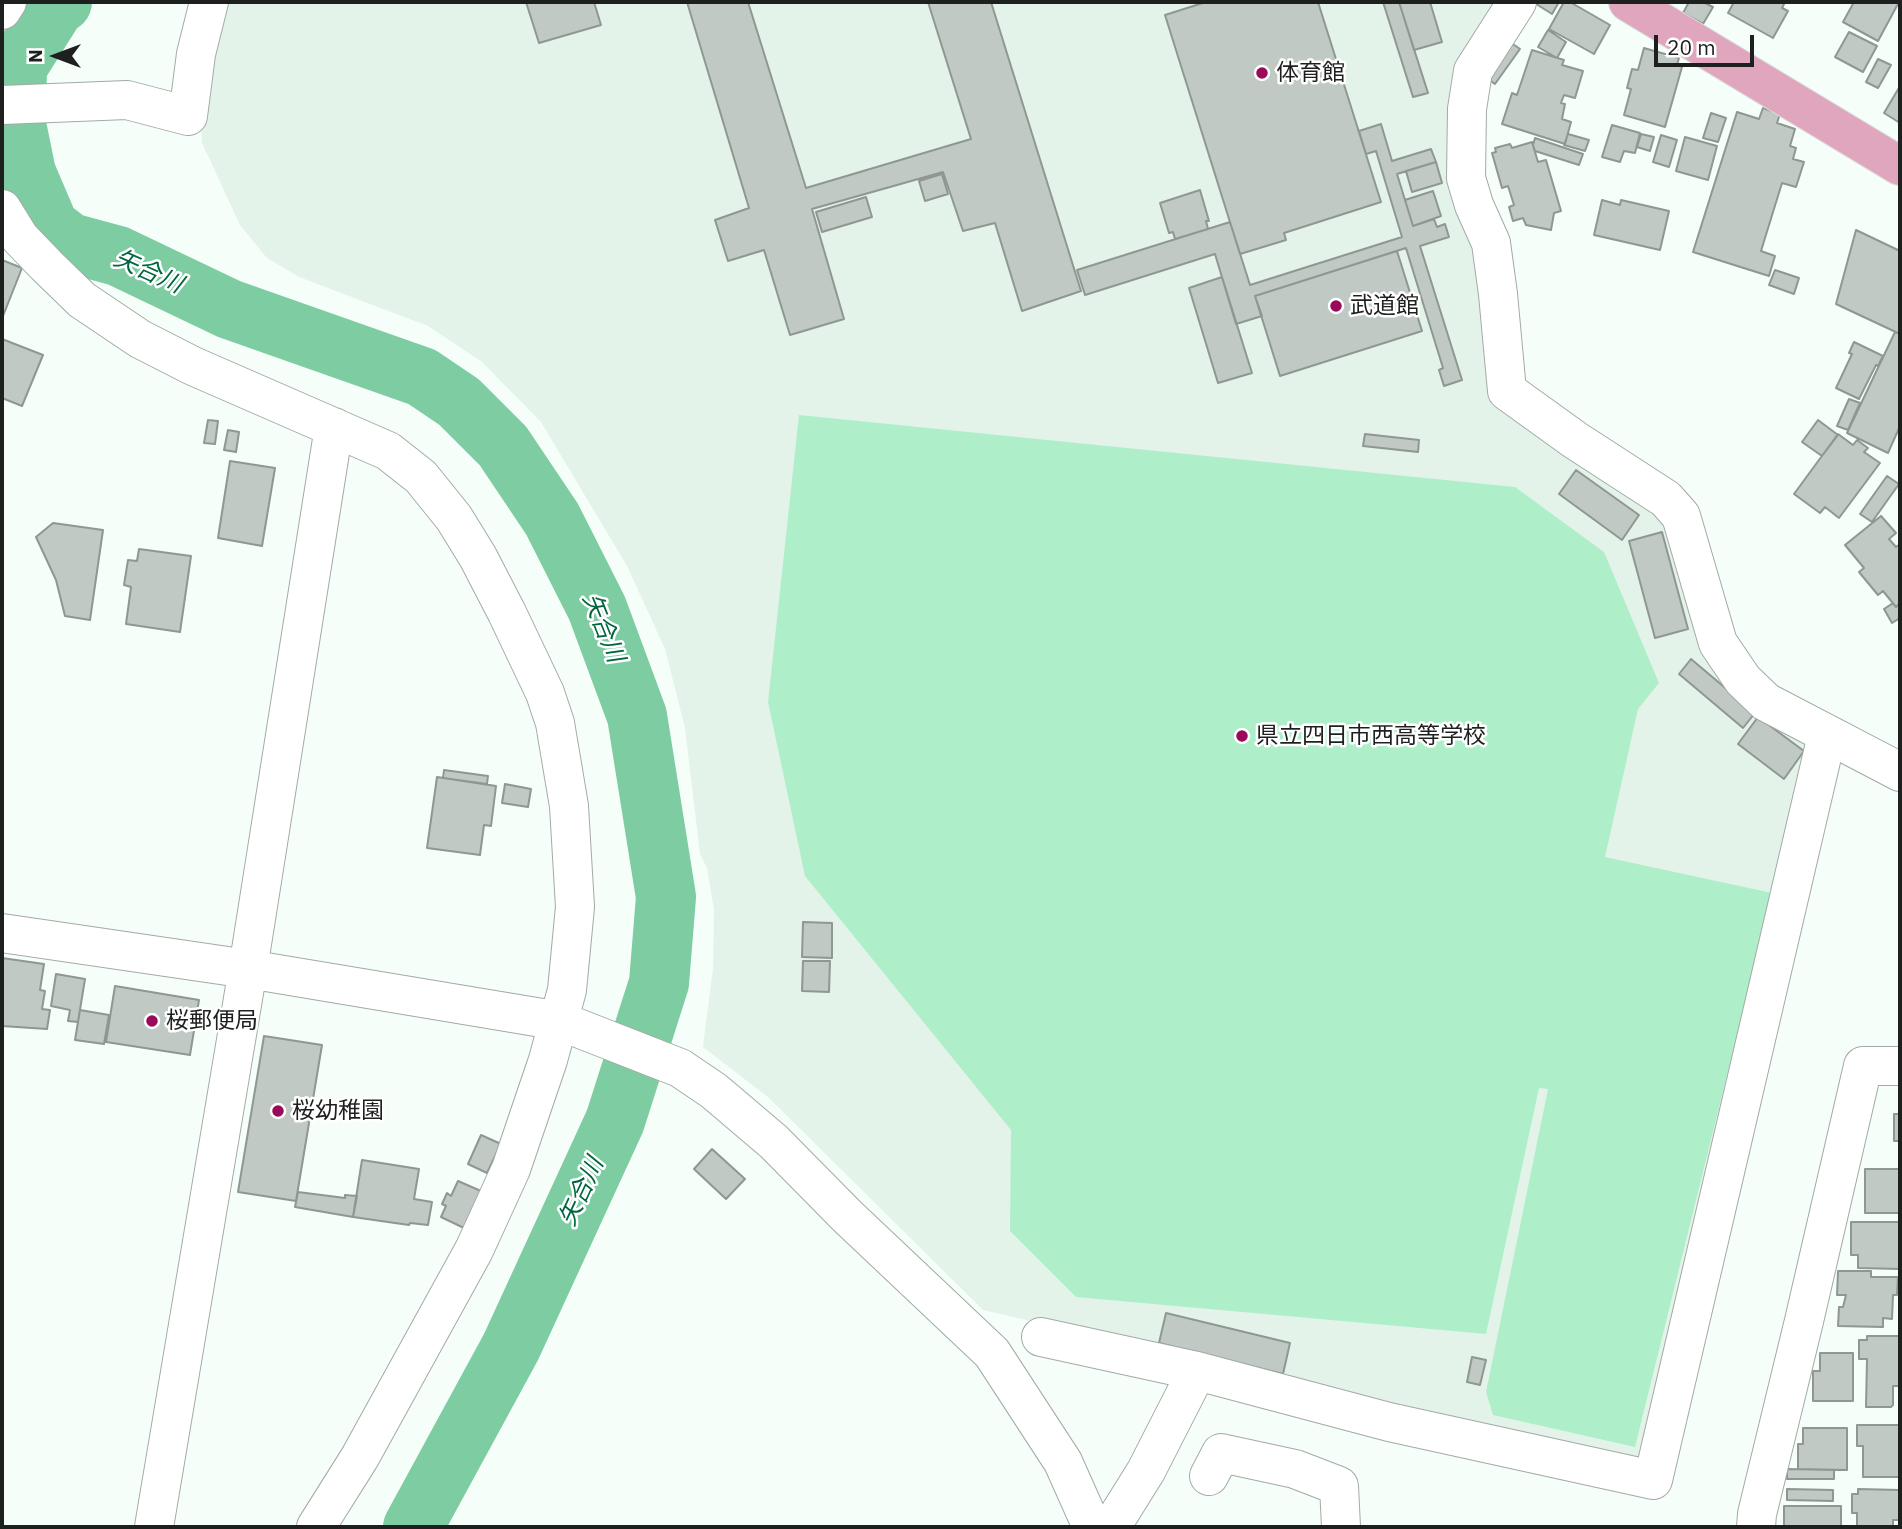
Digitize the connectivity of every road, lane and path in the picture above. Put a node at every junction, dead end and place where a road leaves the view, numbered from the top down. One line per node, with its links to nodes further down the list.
1 (7, 2): 5 (street)
2 (209, 2): 6 (street)
3 (1517, 2): 10 (street)
4 (1628, 2): 7 (main road)
5 (2, 10)
6 (2, 105)
7 (1900, 166)
8 (2, 209): 9 (street)
9 (334, 426): 13 (street); 14 (street)
10 (1827, 735): 11 (street); 17 (street)
11 (1900, 772)
12 (2, 933): 13 (street)
13 (248, 969): 14 (street); 19 (street)
14 (560, 1021): 20 (street); 21 (street)
15 (1900, 1066): 24 (street)
16 (1041, 1337): 17 (street)
17 (1197, 1371): 22 (street)
18 (1209, 1476): 23 (street)
19 (154, 1527)
20 (316, 1527)
21 (1092, 1527)
22 (1111, 1527)
23 (1341, 1527)
24 (1756, 1527)

